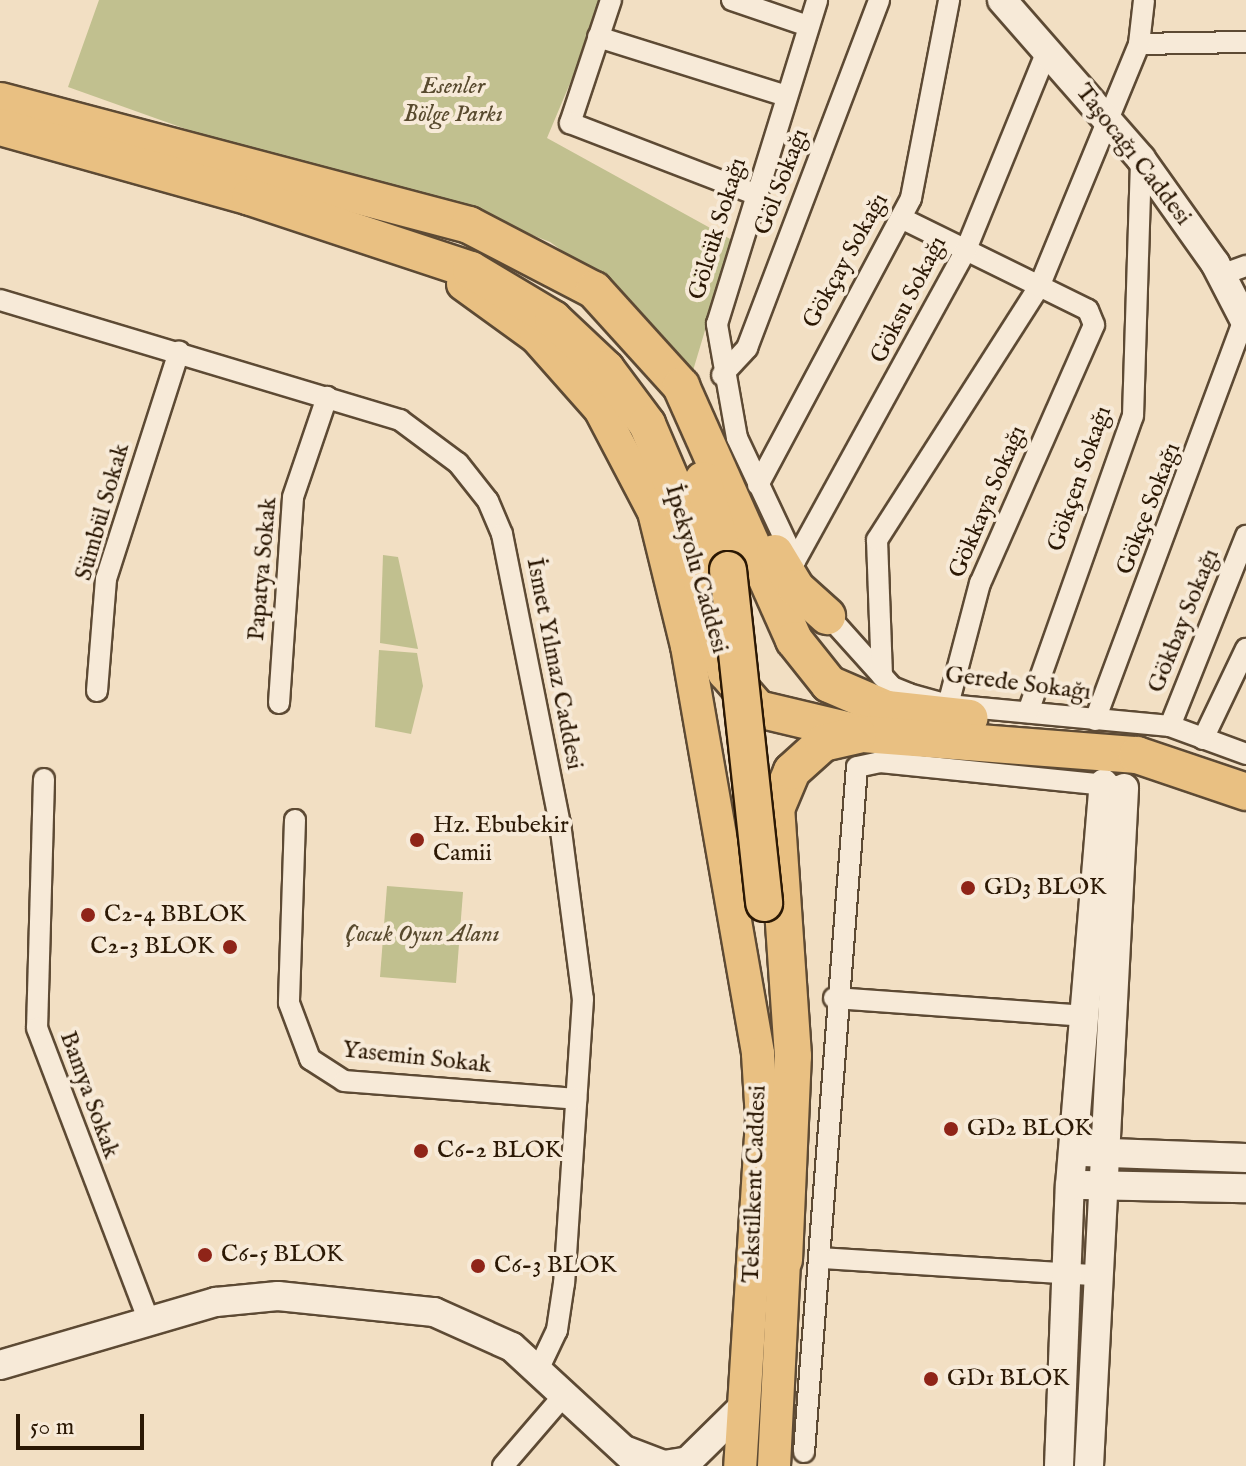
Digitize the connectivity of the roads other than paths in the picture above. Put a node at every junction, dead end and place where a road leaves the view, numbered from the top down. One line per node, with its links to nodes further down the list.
1 (611, 0): 9 (street)
2 (732, 0): 8 (street)
3 (817, 0): 8 (street, Gölcük Sokağı)
4 (879, 0): 32 (street, Göl Sokağı)
5 (949, 0): 24 (street, Gökçay Sokağı)
6 (1002, 0): 12 (main road, Taşocağı Caddesi)
7 (1144, 0): 11 (street)
8 (808, 26): 14 (street, Gölcük Sokağı)
9 (598, 37): 14 (street); 22 (street)
10 (1246, 42): 11 (street)
11 (1139, 44): 16 (street)
12 (1047, 51): 16 (main road, Taşocağı Caddesi); 26 (street, Göksu Sokağı)
13 (0, 84): 19 (highway)
14 (786, 96): 22 (street, Gölcük Sokağı)
15 (0, 101): 19 (highway)
16 (1106, 114): 20 (main road, Taşocağı Caddesi); 28 (street)
17 (0, 127): 21 (highway)
18 (0, 145): 21 (highway)
19 (207, 155): 23 (highway, İpekyolu Caddesi)
20 (1141, 159): 27 (main road, Taşocağı Caddesi); 43 (street, Gökçen Sokağı)
21 (172, 177): 25 (highway, İpekyolu Caddesi)
22 (755, 194): 32 (street, Gölcük Sokağı)
23 (423, 212): 34 (highway, İpekyolu Caddesi); 62 (highway, bridge)
24 (901, 218): 26 (street); 34 (street, Gökçay Sokağı)
25 (386, 242): 46 (highway, İpekyolu Caddesi); 68 (main road, Tekstilkent Caddesi)
26 (965, 252): 28 (street); 36 (street, Göksu Sokağı)
27 (1234, 271): 30 (main road, Taşocağı Caddesi)
28 (1039, 287): 39 (street); 42 (street, Gökkaya Sokağı)
29 (0, 300): 31 (street, İsmet Yılmaz Caddesi)
30 (1245, 316): 44 (street, Gökçe Sokağı)
31 (179, 351): 33 (street, İsmet Yılmaz Caddesi); 40 (street, Sümbül Sokak)
32 (722, 375): 34 (street, Gölcük Sokağı)
33 (327, 397): 41 (street, Papatya Sokak); 55 (street, İsmet Yılmaz Caddesi)
34 (742, 480): 36 (street, Gölcük Sokağı); 37 (highway); 51 (highway, İpekyolu Caddesi)
35 (1246, 536): 45 (street, Gökbay Sokağı)
36 (795, 561): 37 (street, Gerede Sokağı)
37 (827, 616): 39 (street, Gerede Sokağı)
38 (1246, 649): 47 (street)
39 (882, 676): 42 (street, Gerede Sokağı)
40 (97, 691)
41 (279, 703)
42 (948, 705): 43 (street, Gerede Sokağı)
43 (1028, 712): 44 (street, Gerede Sokağı)
44 (1095, 720): 45 (street, Gerede Sokağı)
45 (1170, 726): 47 (street, Gerede Sokağı)
46 (863, 734): 51 (highway, İpekyolu Caddesi); 62 (highway)
47 (1203, 739): 48 (street, Gerede Sokağı)
48 (1246, 754)
49 (44, 779): 64 (street, Bamya Sokak)
50 (1114, 785): 53 (street); 54 (main road)
51 (1241, 785)
52 (295, 820): 55 (street, Yasemin Sokak)
53 (834, 998): 54 (street); 61 (street)
54 (1096, 1017): 56 (main road)
55 (576, 1099): 66 (street, İsmet Yılmaz Caddesi)
56 (1087, 1152): 57 (main road); 58 (main road); 59 (main road)
57 (1246, 1158)
58 (1070, 1185): 59 (main road); 63 (main road)
59 (1099, 1186): 60 (main road); 63 (main road)
60 (1246, 1188)
61 (821, 1258): 63 (street); 69 (street)
62 (784, 1260): 74 (main road, Tekstilkent Caddesi)
63 (1079, 1274): 75 (main road); 76 (main road)
64 (149, 1322): 65 (main road); 66 (main road)
65 (0, 1365)
66 (538, 1370): 67 (main road)
67 (564, 1395): 70 (main road); 71 (street)
68 (744, 1406): 70 (main road); 73 (main road, Tekstilkent Caddesi)
69 (804, 1452)
70 (626, 1457): 72 (main road)
71 (503, 1466)
72 (641, 1466)
73 (740, 1466)
74 (774, 1466)
75 (1059, 1466)
76 (1089, 1466)

